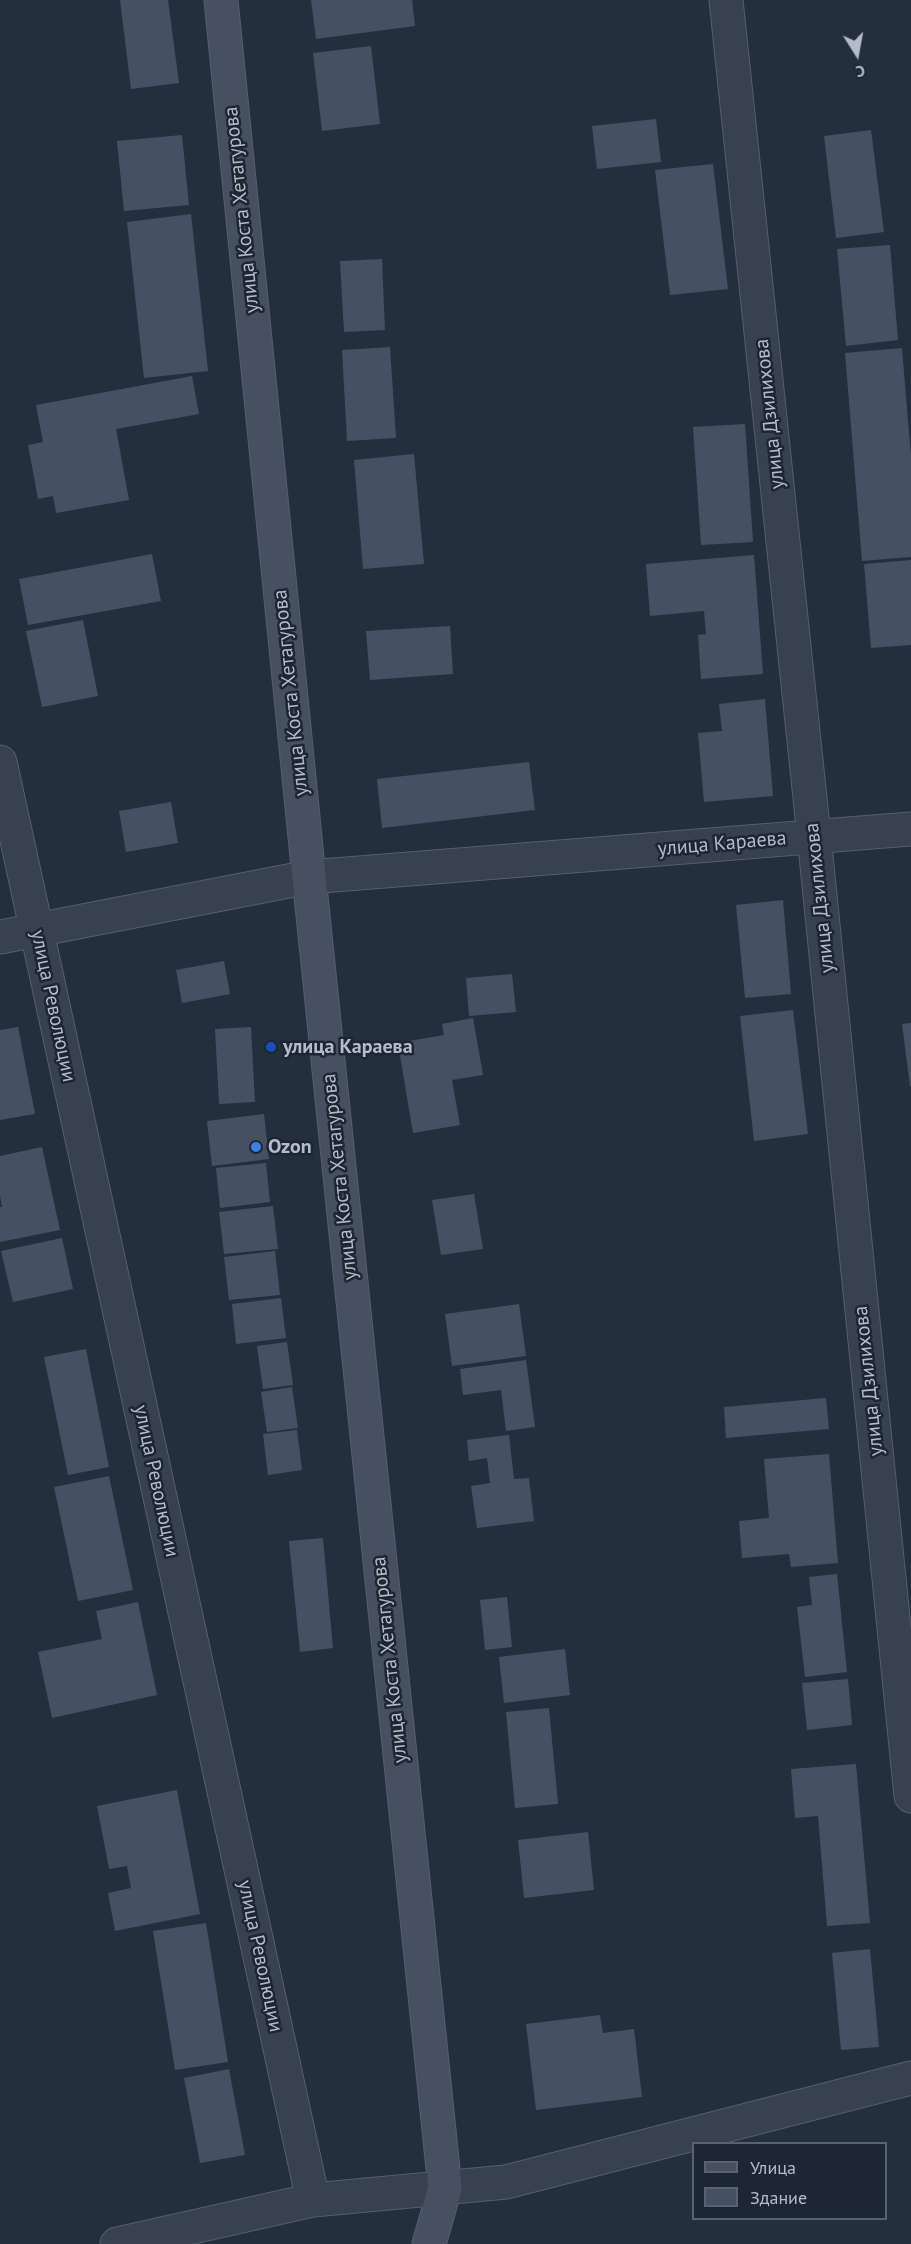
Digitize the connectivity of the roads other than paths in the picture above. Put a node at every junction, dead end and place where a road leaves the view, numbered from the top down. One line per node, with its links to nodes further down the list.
1 (221, 0): 6 (main road, улица Коста Хетагурова)
2 (726, 0): 5 (street, улица Дзилихова)
3 (0, 762): 7 (street, улица Революции)
4 (911, 829): 5 (street, улица Караева)
5 (814, 836): 6 (street, улица Караева); 9 (street, улица Дзилихова)
6 (309, 877): 7 (street, улица Караева); 11 (main road, улица Коста Хетагурова)
7 (37, 930): 8 (street, улица Караева); 12 (street, улица Революции)
8 (0, 937)
9 (911, 1796)
10 (911, 2078): 11 (street)
11 (445, 2188): 12 (street); 14 (main road, улица Коста Хетагурова)
12 (313, 2200): 13 (street)
13 (117, 2244)
14 (429, 2244)

